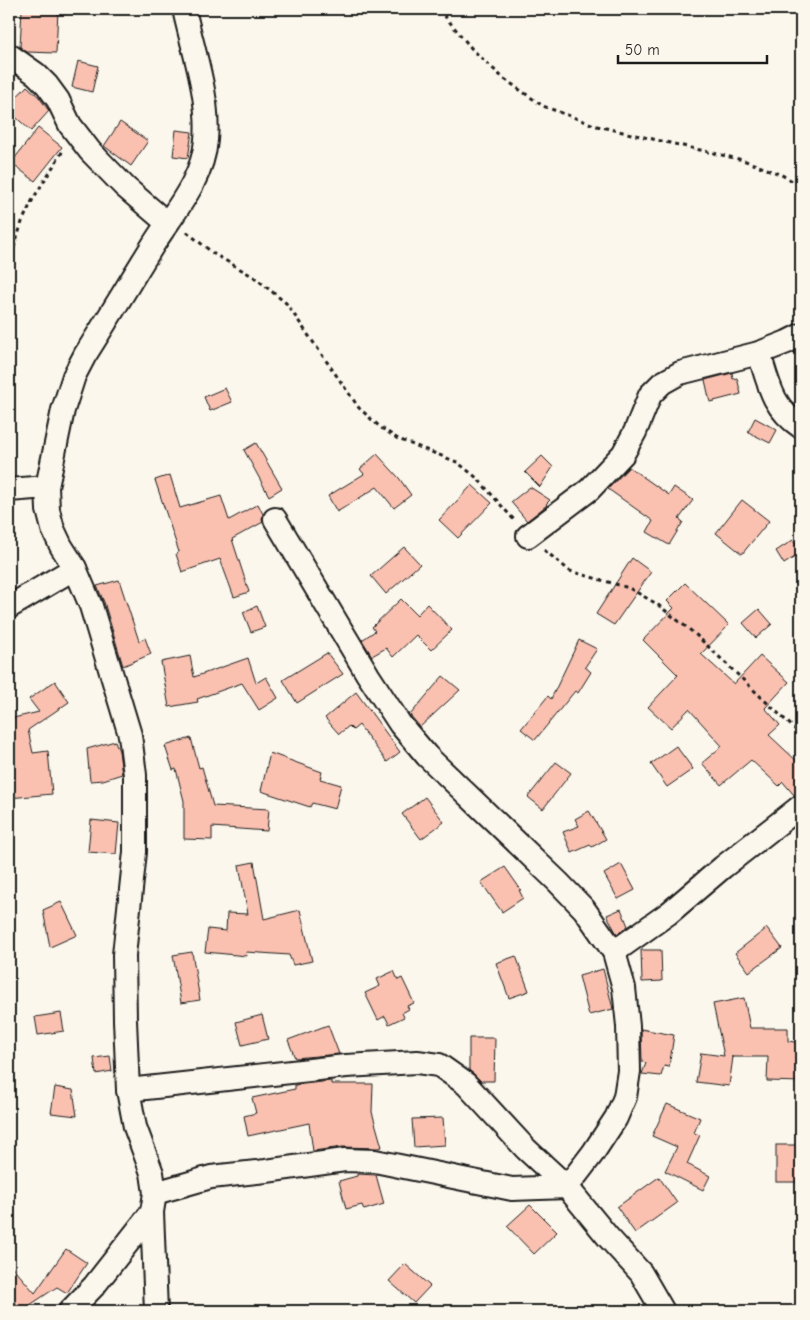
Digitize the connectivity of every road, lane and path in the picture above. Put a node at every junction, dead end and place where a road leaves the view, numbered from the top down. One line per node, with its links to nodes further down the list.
1 (184, 9): 6 (street)
2 (439, 9): 5 (path)
3 (9, 55): 4 (street)
4 (75, 132): 6 (street); 7 (path)
5 (801, 186)
6 (168, 221): 11 (street); 14 (path)
7 (9, 263)
8 (801, 335): 9 (street)
9 (759, 353): 10 (street); 14 (street)
10 (801, 427)
11 (47, 487): 12 (street); 15 (street)
12 (9, 490)
13 (275, 519): 19 (street)
14 (528, 536): 17 (path)
15 (75, 568): 16 (street); 20 (street)
16 (9, 607)
17 (801, 735)
18 (800, 810): 19 (street)
19 (614, 952): 21 (street)
20 (128, 1090): 21 (street); 22 (street)
21 (566, 1187): 22 (street); 25 (street)
22 (154, 1202): 23 (street); 24 (street)
23 (70, 1311)
24 (156, 1311)
25 (663, 1311)

